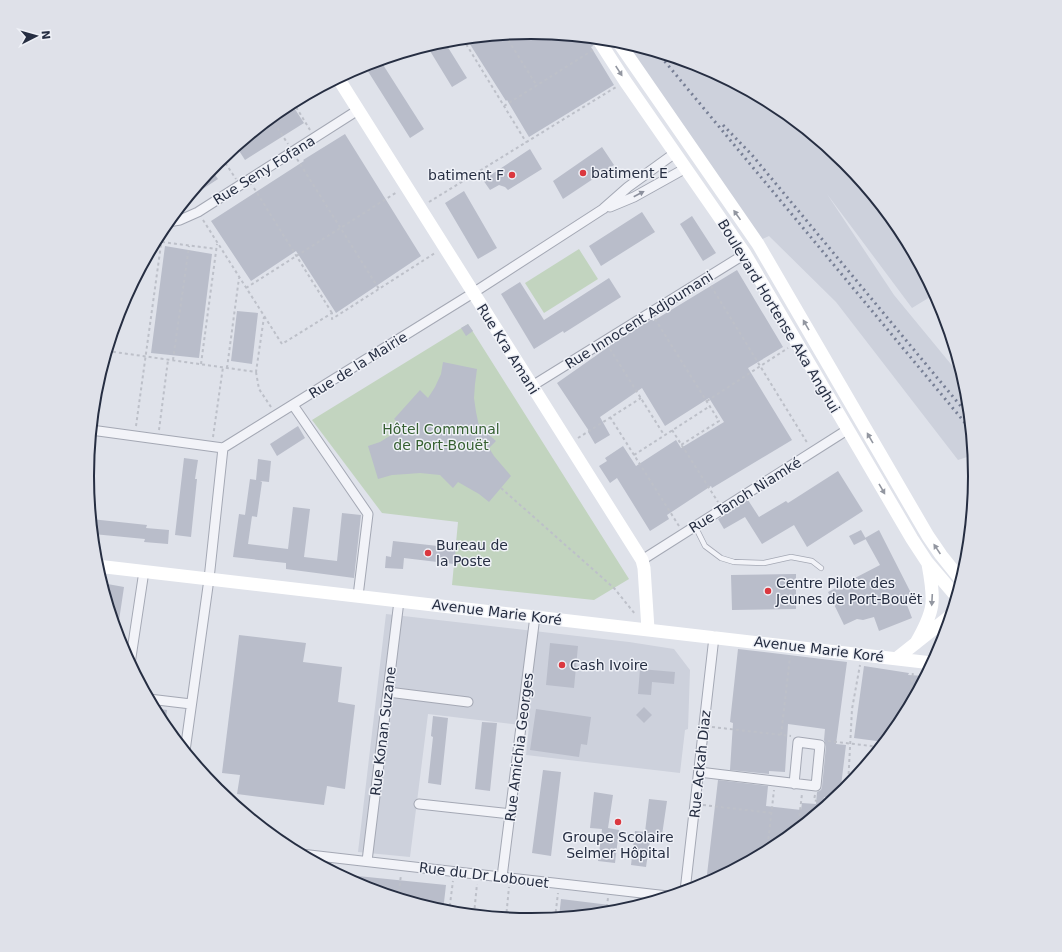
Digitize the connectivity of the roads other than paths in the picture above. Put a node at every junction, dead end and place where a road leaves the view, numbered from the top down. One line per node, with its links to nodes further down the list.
1 (601, 45): 5 (main road, Boulevard Hortense Aka Anghui, one-way to 5)
2 (623, 49): 22 (main road, Boulevard Hortense Aka Anghui, one-way to 2)
3 (341, 83): 4 (main road, Rue Kra Amani)
4 (358, 110): 8 (street, Rue Seny Fofana); 10 (main road, Rue Kra Amani)
5 (675, 153): 6 (main road, Boulevard Hortense Aka Anghui); 7 (street, Rue de la Mairie)
6 (686, 168): 7 (street, Rue de la Mairie, one-way to 6); 9 (main road, Boulevard Hortense Aka Anghui)
7 (603, 209): 10 (street, Rue de la Mairie)
8 (177, 221)
9 (745, 254): 11 (street, Rue Innocent Adjoumani); 13 (main road, Boulevard Hortense Aka Anghui)
10 (473, 293): 11 (main road, Rue Kra Amani); 12 (street, Rue de la Mairie)
11 (532, 386): 17 (main road, Rue Kra Amani)
12 (293, 405): 15 (street, Rue de la Mairie); 25 (street)
13 (847, 430): 16 (street, Rue Tanoh Niamké); 18 (main road, Boulevard Hortense Aka Anghui, one-way to 18)
14 (97, 431): 15 (street)
15 (223, 448): 23 (street)
16 (695, 526): 17 (street, Rue Tanoh Niamké); 20 (lane)
17 (642, 560): 29 (main road, Rue Kra Amani)
18 (928, 562): 24 (main road, Boulevard Hortense Aka Anghui); 31 (main road, one-way to 31)
19 (103, 567): 21 (main road, Avenue Marie Koré)
20 (821, 568)
21 (144, 571): 23 (main road, Avenue Marie Koré); 32 (street)
22 (957, 575)
23 (209, 579): 25 (main road, Avenue Marie Koré); 38 (street)
24 (952, 591)
25 (358, 596): 26 (main road, Avenue Marie Koré)
26 (399, 601): 27 (main road, Avenue Marie Koré); 35 (street, Rue Konan Suzane)
27 (535, 616): 29 (main road, Avenue Marie Koré); 43 (street, Rue Amichia Georges)
28 (943, 622): 31 (main road, Avenue Marie Koré)
29 (648, 629): 30 (main road, Avenue Marie Koré)
30 (714, 637): 33 (main road, Avenue Marie Koré); 40 (street, Rue Ackah Diaz)
31 (916, 644): 33 (main road, Avenue Marie Koré)
32 (132, 653)
33 (897, 658): 34 (main road, Avenue Marie Koré)
34 (926, 662)
35 (388, 692): 37 (street); 47 (street, Rue Konan Suzane)
36 (157, 700): 38 (street)
37 (468, 702)
38 (191, 704): 39 (street)
39 (186, 744)
40 (698, 772): 41 (street); 49 (street, Rue Ackah Diaz)
41 (798, 784): 41 (street)
42 (419, 804): 43 (street)
43 (511, 814): 48 (street, Rue Amichia Georges)
44 (315, 856): 45 (street, Rue du Dr Lobouet)
45 (325, 857): 46 (street); 47 (street, Rue du Dr Lobouet)
46 (325, 861)
47 (366, 861): 48 (street, Rue du Dr Lobouet)
48 (506, 878): 50 (street, Rue du Dr Lobouet)
49 (686, 885)
50 (656, 895)

